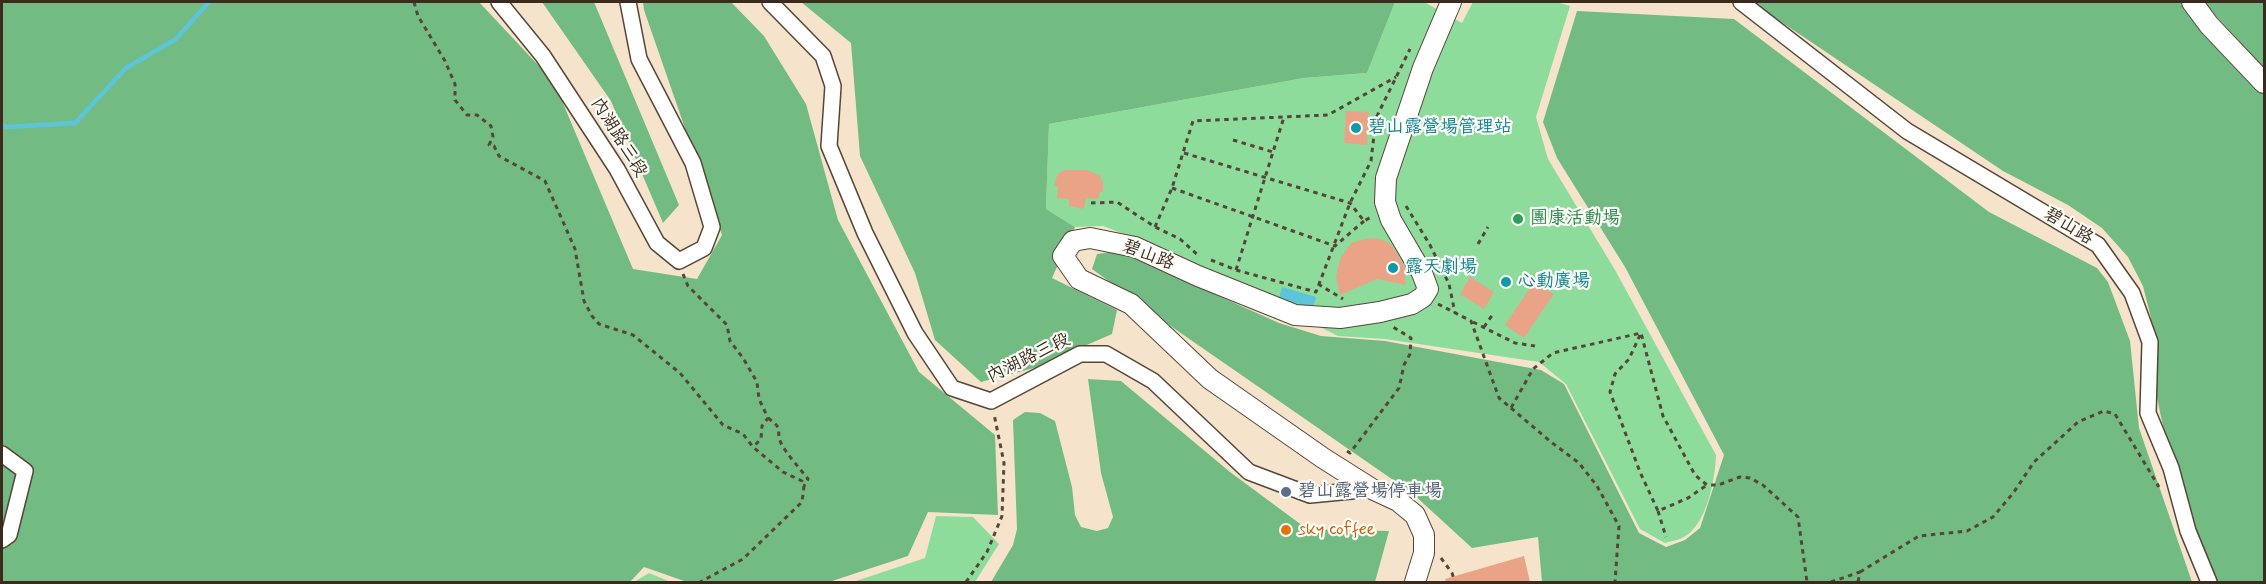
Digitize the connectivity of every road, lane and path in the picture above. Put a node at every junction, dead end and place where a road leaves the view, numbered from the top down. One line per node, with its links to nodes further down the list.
1 (414, 2): 41 (path)
2 (499, 2): 26 (street, 內湖路三段)
3 (628, 2): 26 (street)
4 (770, 2): 38 (street, 內湖路三段)
5 (1451, 2): 19 (street)
6 (1741, 2): 44 (street, 碧山路)
7 (2192, 2): 10 (street)
8 (1412, 45): 9 (path)
9 (1397, 76): 11 (path); 18 (path)
10 (2265, 84)
11 (1284, 117): 13 (path); 14 (path)
12 (1233, 140): 13 (path)
13 (1273, 152): 15 (path)
14 (1184, 153): 15 (path); 16 (path)
15 (1266, 178): 18 (path); 20 (path)
16 (1172, 188): 20 (path); 22 (path)
17 (1091, 203): 22 (path)
18 (1350, 203): 21 (path); 25 (path)
19 (1388, 210): 21 (path); 29 (street); 31 (path)
20 (1252, 218): 25 (path); 27 (path)
21 (1364, 220): 25 (path)
22 (1155, 227): 27 (path)
23 (1488, 227): 24 (path)
24 (1478, 244)
25 (1335, 246): 28 (path)
26 (679, 261): 40 (path)
27 (1236, 270): 28 (path)
28 (1318, 285): 30 (path)
29 (1423, 297): 31 (path); 47 (street, 碧山路)
30 (1345, 300)
31 (1455, 312): 33 (path)
32 (1492, 314): 35 (path)
33 (1471, 321): 35 (path); 39 (path)
34 (1402, 322): 42 (path)
35 (1484, 327): 37 (path)
36 (1641, 333): 39 (path); 45 (path); 48 (path)
37 (1535, 345)
38 (991, 401): 47 (street, 內湖路三段); 53 (path)
39 (1511, 408): 55 (path)
40 (768, 418): 41 (path); 46 (path)
41 (753, 447): 46 (path)
42 (1342, 448)
43 (2, 454): 50 (street)
44 (2171, 468): 51 (path); 59 (street, 碧山路)
45 (1707, 485): 48 (path); 56 (path)
46 (804, 486): 52 (path)
47 (1372, 489): 54 (street, 碧山路)
48 (1658, 511): 49 (path)
49 (1666, 537)
50 (2, 540)
51 (1860, 572): 57 (path); 58 (path)
52 (699, 582)
53 (966, 582)
54 (1415, 582)
55 (1616, 582)
56 (1808, 582)
57 (1831, 582)
58 (1858, 582)
59 (2209, 582)

